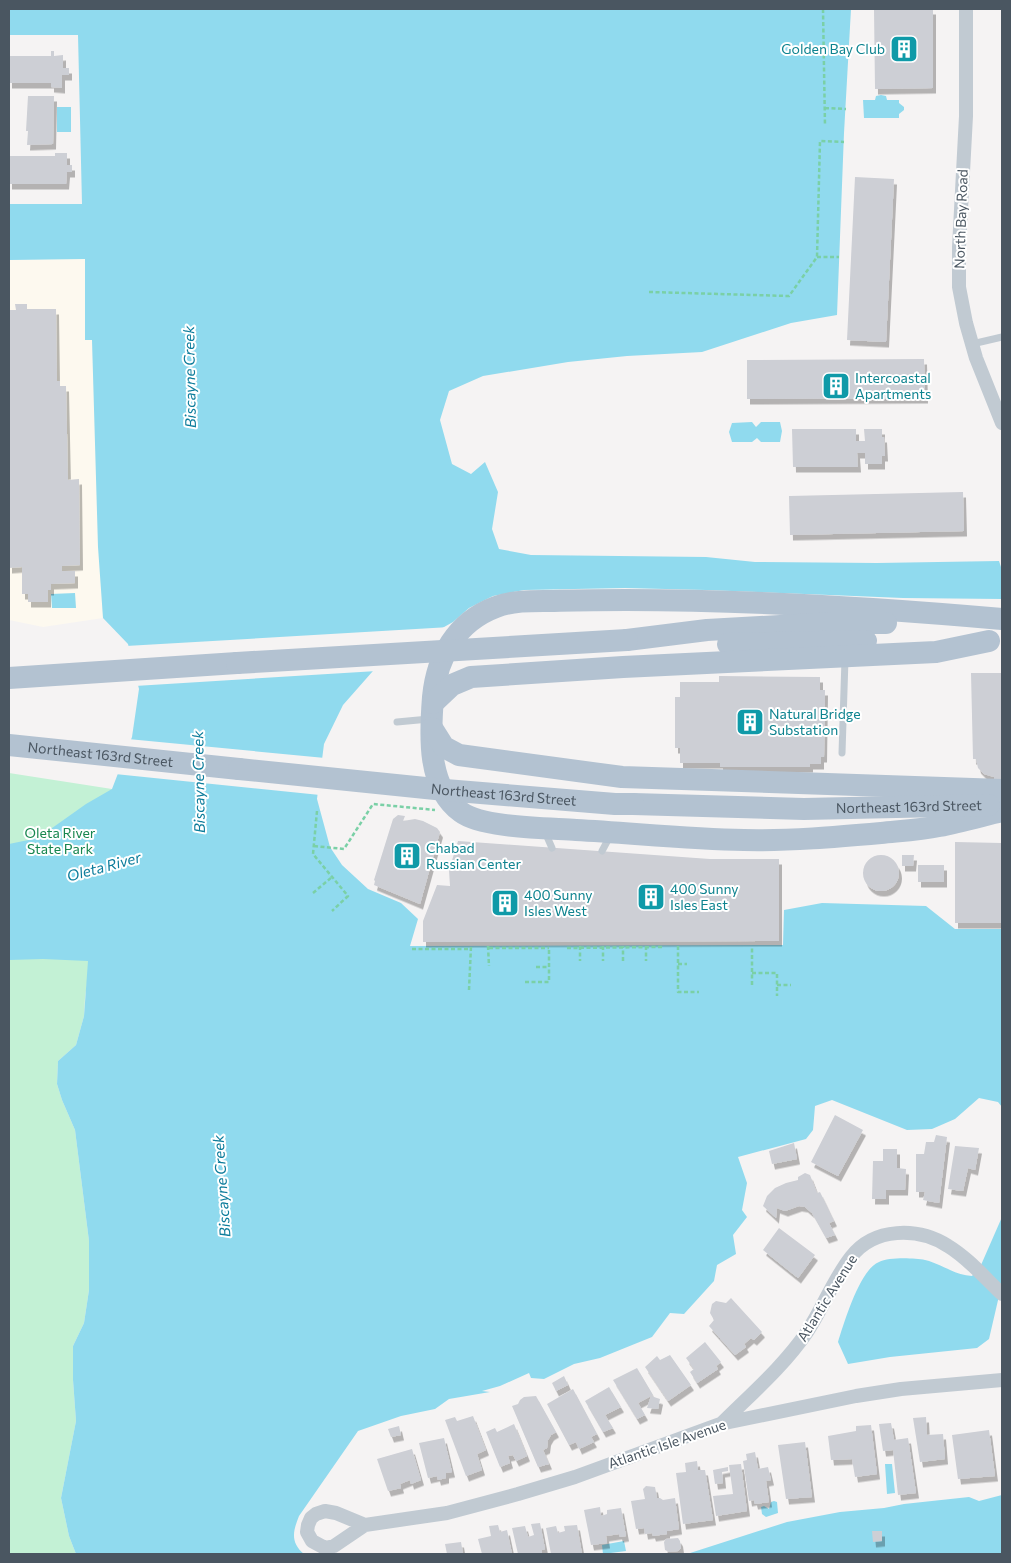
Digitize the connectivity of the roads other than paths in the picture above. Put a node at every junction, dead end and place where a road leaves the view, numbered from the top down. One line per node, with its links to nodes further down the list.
1 (966, 9): 3 (street, North Bay Road)
2 (1002, 336): 3 (lane)
3 (972, 344): 4 (street, North Bay Road)
4 (1002, 423)
5 (1002, 620): 6 (main road); 10 (main road)
6 (627, 640): 7 (main road); 9 (main road, bridge)
7 (996, 641): 8 (main road)
8 (845, 656): 10 (main road); 13 (lane)
9 (9, 678)
10 (432, 717): 11 (lane); 14 (main road); 17 (main road)
11 (397, 722)
12 (9, 745): 15 (main road, Northeast 163rd Street, bridge)
13 (842, 753)
14 (1002, 790)
15 (1002, 805)
16 (1002, 811): 17 (main road)
17 (542, 828): 18 (lane)
18 (552, 848)
19 (1002, 1294): 21 (street, Atlantic Avenue)
20 (1002, 1380): 21 (street, Atlantic Isle Avenue)
21 (720, 1424): 22 (street, Atlantic Isle Avenue)
22 (365, 1525)

